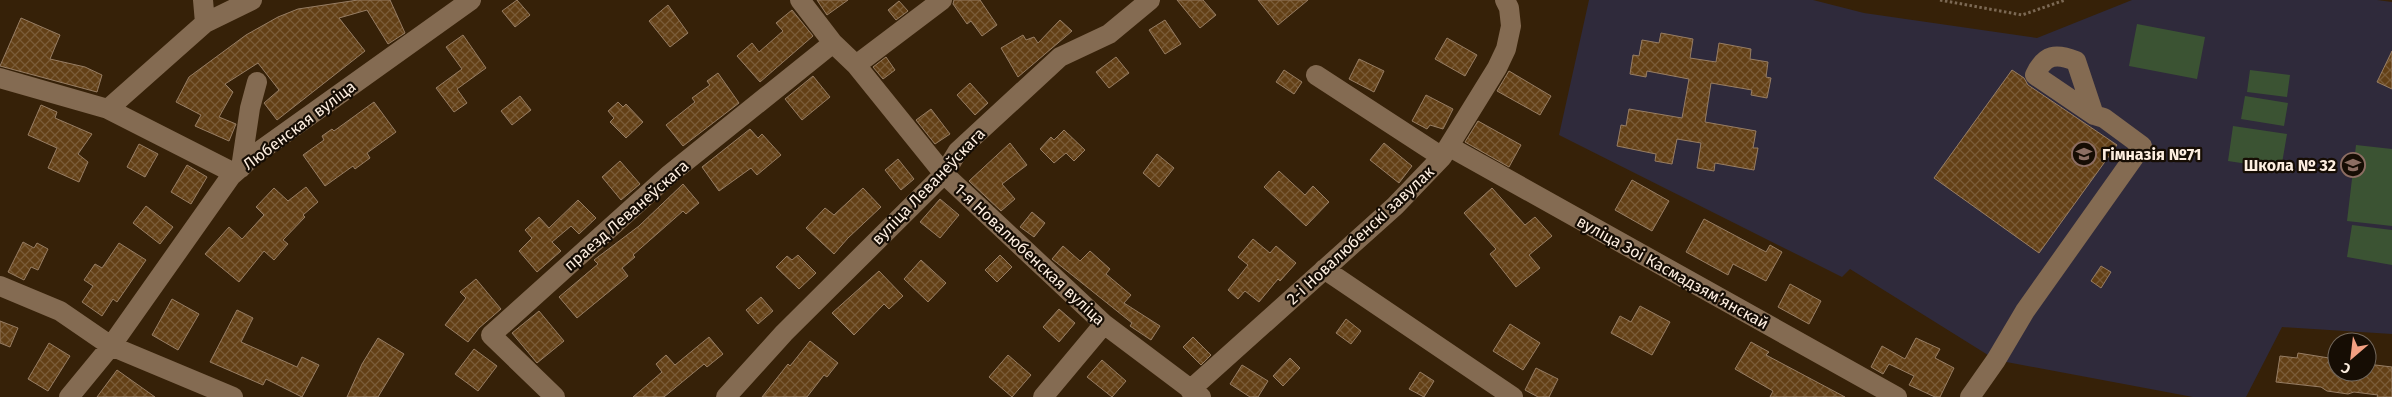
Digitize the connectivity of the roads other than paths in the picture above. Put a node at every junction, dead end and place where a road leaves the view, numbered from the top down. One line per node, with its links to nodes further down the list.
1 (203, 0): 8 (street)
2 (252, 0): 8 (street)
3 (800, 0): 9 (street, 1-я Новалюбенская вуліца)
4 (942, 0): 10 (street)
5 (1150, 0): 18 (street, вуліца Леванеўскага)
6 (1505, 0): 16 (street, 2-і Новалюбенскі завулак)
7 (466, 1): 17 (street, Любенская вуліца)
8 (205, 23): 14 (street)
9 (833, 43): 10 (street, 1-я Новалюбенская вуліца); 26 (street, праезд Леванеўскага)
10 (856, 65): 18 (street, 1-я Новалюбенская вуліца)
11 (1316, 75): 16 (street, вуліца Зоі Касмадзямʼянскай)
12 (0, 78): 14 (street)
13 (257, 82): 17 (street)
14 (108, 109): 17 (street)
15 (2094, 115): 31 (street)
16 (1446, 152): 19 (street, 2-і Новалюбенскі завулак); 30 (street, вуліца Зоі Касмадзямʼянскай)
17 (238, 170): 22 (street, Любенская вуліца)
18 (944, 174): 21 (street, 1-я Новалюбенская вуліца); 27 (street, вуліца Леванеўскага)
19 (1324, 269): 23 (street, 2-і Новалюбенскі завулак); 29 (street)
20 (0, 286): 22 (street)
21 (1104, 324): 23 (street, 1-я Новалюбенская вуліца); 28 (street)
22 (111, 346): 24 (street, Любенская вуліца); 25 (street)
23 (1195, 394)
24 (69, 397)
25 (233, 397)
26 (555, 397)
27 (726, 397)
28 (1043, 397)
29 (1513, 397)
30 (1897, 397)
31 (1970, 397)

